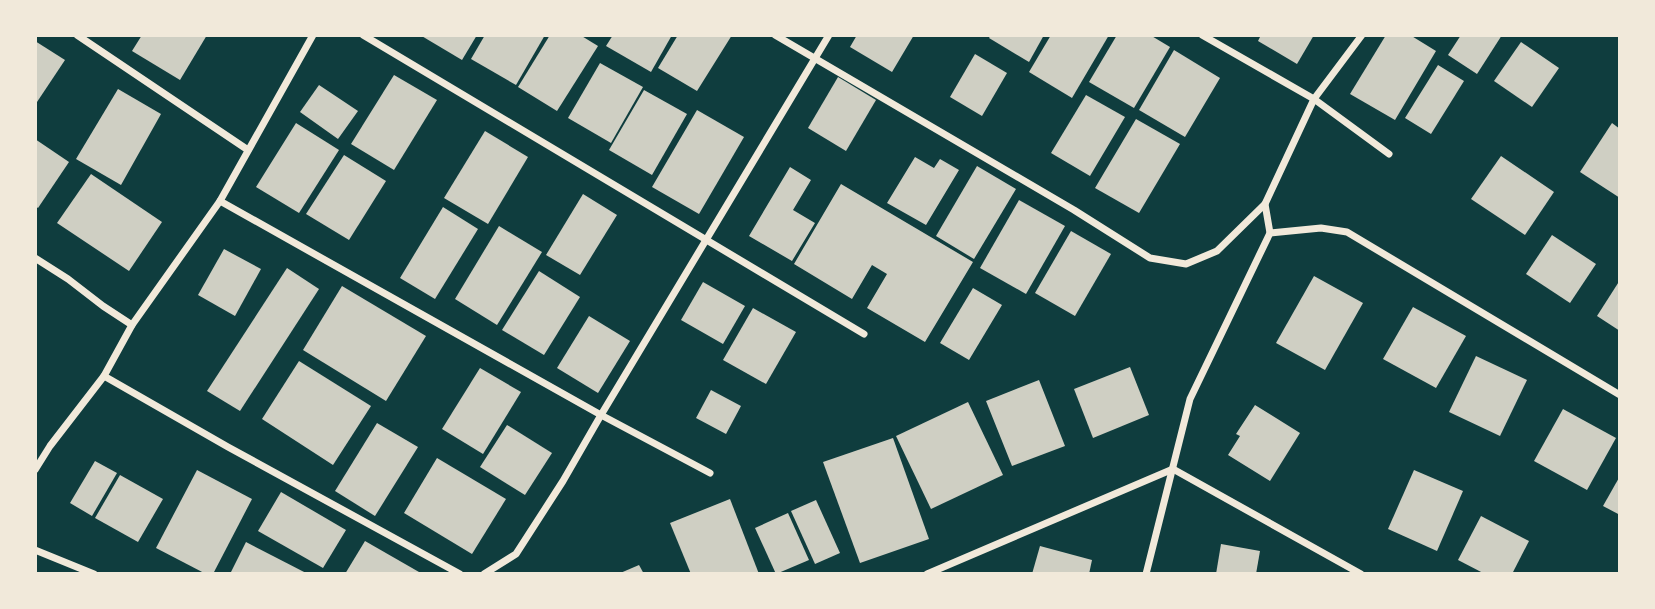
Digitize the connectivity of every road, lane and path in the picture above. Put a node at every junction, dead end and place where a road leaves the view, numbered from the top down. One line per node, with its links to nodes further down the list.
1 (77, 35): 10 (street)
2 (313, 35): 10 (street)
3 (363, 35): 15 (street)
4 (775, 35): 8 (street)
5 (830, 35): 8 (street)
6 (1202, 35): 9 (street)
7 (1362, 35): 9 (street)
8 (815, 58): 13 (street); 15 (street)
9 (1314, 99): 11 (street); 13 (street)
10 (248, 150): 12 (street)
11 (1389, 154)
12 (220, 201): 17 (street); 21 (street)
13 (1265, 204): 14 (street)
14 (1270, 233): 20 (street); 22 (street)
15 (706, 240): 18 (street); 21 (street)
16 (35, 258): 17 (street)
17 (132, 326): 19 (street)
18 (864, 334)
19 (104, 376): 23 (street); 27 (street)
20 (1620, 395)
21 (601, 415): 24 (street); 28 (street)
22 (1172, 469): 29 (street); 30 (street); 31 (street)
23 (35, 470)
24 (710, 473)
25 (35, 550): 26 (street)
26 (94, 574)
27 (460, 574)
28 (484, 574)
29 (927, 574)
30 (1146, 574)
31 (1361, 574)

